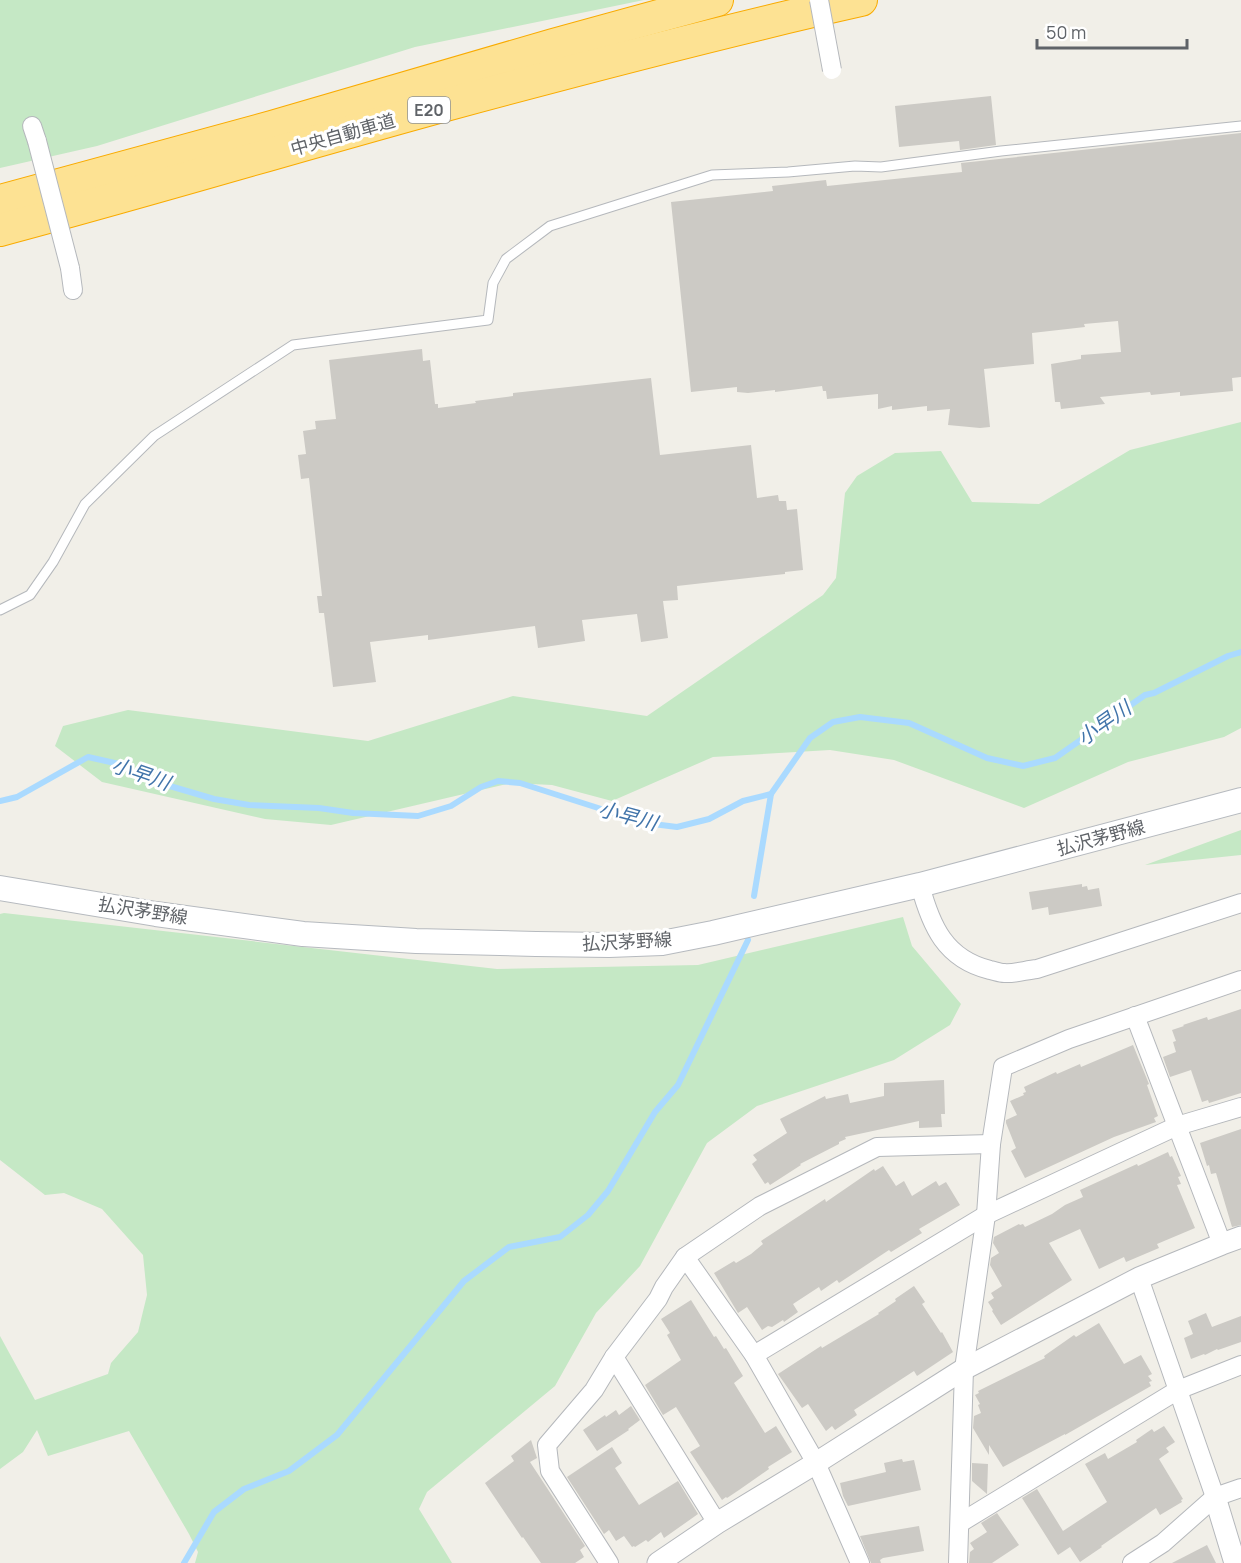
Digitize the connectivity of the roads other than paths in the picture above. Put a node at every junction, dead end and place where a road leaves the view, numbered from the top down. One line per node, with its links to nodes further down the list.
1 (717, 0): 7 (highway, 中央自動車道 / E20)
2 (819, 0): 4 (street, bridge)
3 (861, 0): 8 (highway, 中央自動車道 / E20)
4 (834, 74)
5 (1241, 126): 10 (lane)
6 (34, 133): 9 (street, bridge)
7 (0, 201)
8 (0, 230)
9 (73, 291)
10 (0, 610)
11 (1241, 800): 12 (main road, 払沢茅野線)
12 (920, 885): 13 (main road, 払沢茅野線); 14 (street)
13 (0, 888)
14 (1241, 903)
15 (1241, 980): 16 (street)
16 (1135, 1016): 18 (street); 19 (street)
17 (1241, 1107): 18 (street)
18 (1177, 1126): 20 (street); 21 (street)
19 (991, 1144): 20 (street); 22 (street)
20 (986, 1215): 24 (street); 27 (street)
21 (1231, 1241): 23 (street)
22 (685, 1257): 24 (street); 25 (street)
23 (1139, 1278): 27 (street); 28 (street)
24 (754, 1355): 29 (street)
25 (614, 1357): 32 (street); 34 (street)
26 (1241, 1365): 28 (street)
27 (964, 1370): 29 (street); 33 (street)
28 (1178, 1390): 31 (street); 33 (street)
29 (816, 1463): 32 (street); 36 (street)
30 (1241, 1488): 31 (street)
31 (1215, 1497): 38 (street); 39 (street)
32 (717, 1523): 35 (street)
33 (960, 1523): 37 (street)
34 (609, 1563)
35 (658, 1563)
36 (860, 1563)
37 (958, 1563)
38 (1132, 1563)
39 (1235, 1563)

